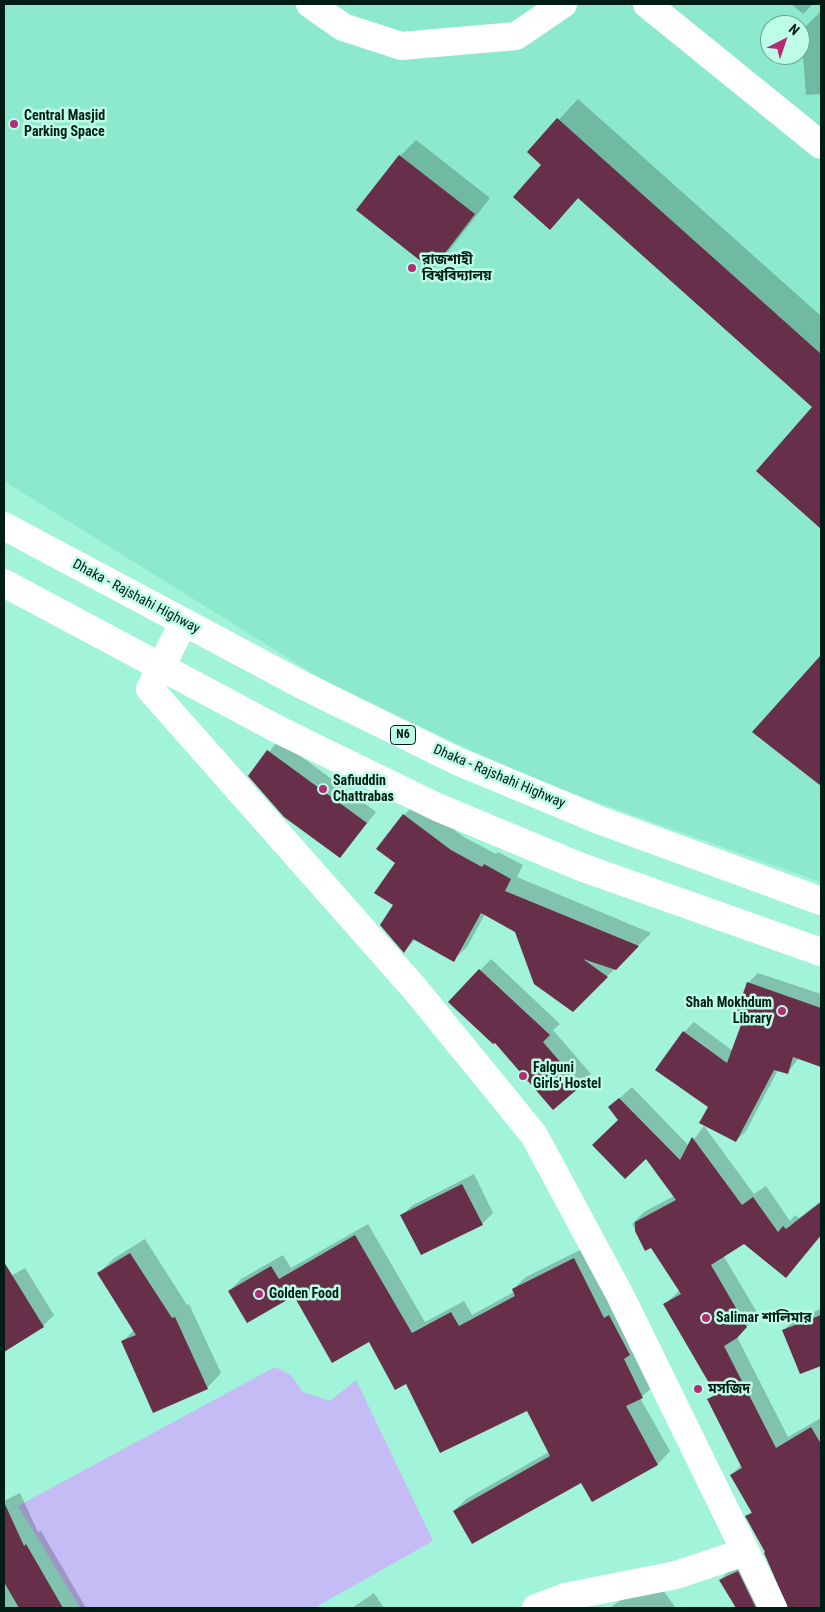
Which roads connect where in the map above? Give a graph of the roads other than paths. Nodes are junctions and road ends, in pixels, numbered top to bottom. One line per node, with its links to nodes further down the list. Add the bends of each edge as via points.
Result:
1 (310, 4): 2 (main road, via 343,28 401,46 516,36)
2 (563, 4)
3 (647, 4): 4 (main road)
4 (821, 146)
5 (4, 526): 7 (main road, Dhaka - Rajshahi Highway / N6)
6 (4, 583): 8 (main road)
7 (182, 623): 8 (main road); 9 (main road, Dhaka - Rajshahi Highway / N6, via 457,761 599,820)
8 (161, 668): 10 (main road, via 437,807 581,867); 11 (main road, via 150,689 415,988 534,1135 621,1297)
9 (821, 901)
10 (821, 952)
11 (745, 1552): 12 (main road, via 676,1574 565,1597); 13 (main road)
12 (536, 1608)
13 (773, 1608)

